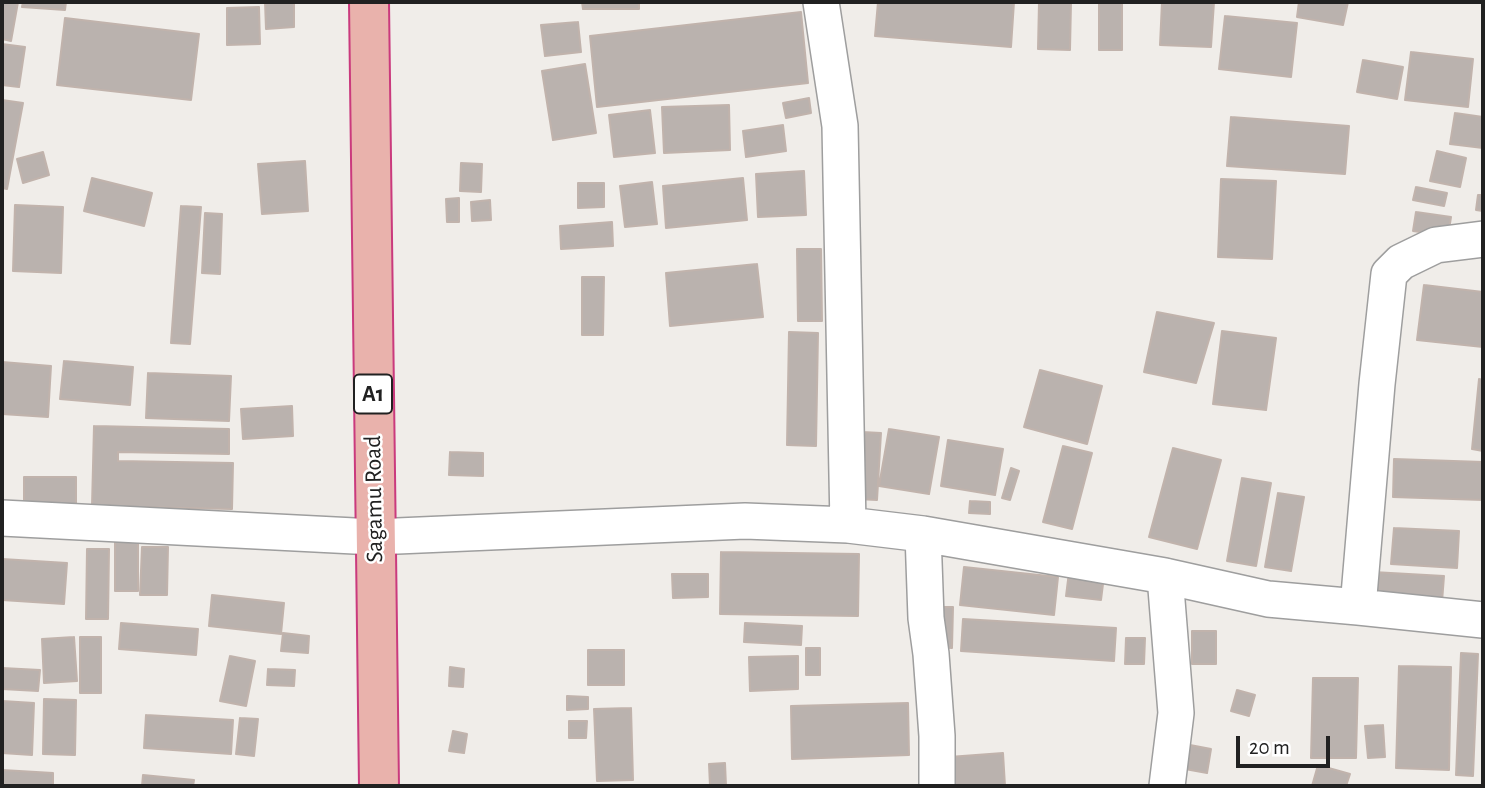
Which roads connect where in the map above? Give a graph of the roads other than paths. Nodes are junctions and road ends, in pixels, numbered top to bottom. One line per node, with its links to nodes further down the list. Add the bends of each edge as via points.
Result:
1 (369, 2): 7 (highway, Sagamu Road / A1)
2 (821, 2): 5 (street, via 840,126)
3 (1483, 239): 9 (street, via 1436,245 1401,261 1389,274)
4 (2, 518): 7 (street)
5 (848, 525): 6 (street); 7 (street, via 745,521)
6 (923, 534): 8 (street); 12 (street)
7 (374, 537): 11 (highway, Sagamu Road / A1)
8 (1165, 576): 9 (street, via 1268,599); 13 (street, via 1175,713)
9 (1358, 607): 10 (street)
10 (1483, 620)
11 (379, 786)
12 (937, 786)
13 (1167, 786)

